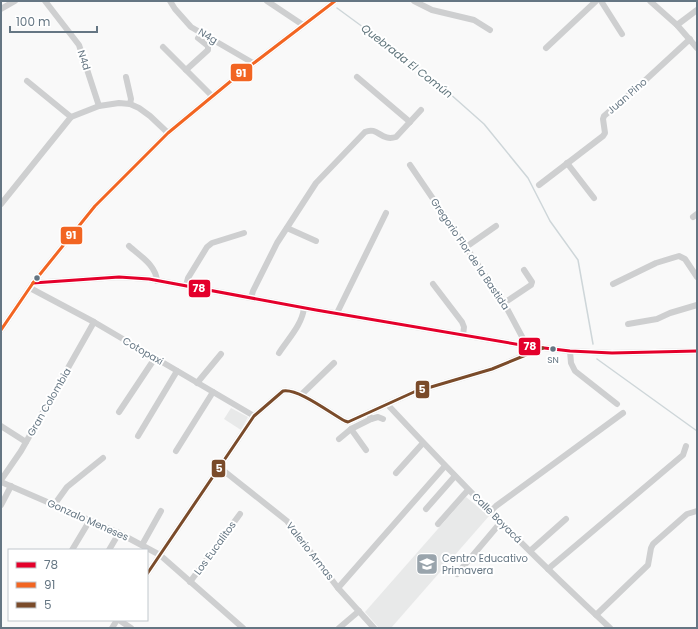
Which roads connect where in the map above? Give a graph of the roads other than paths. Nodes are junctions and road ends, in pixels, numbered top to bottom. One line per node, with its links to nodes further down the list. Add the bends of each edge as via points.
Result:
1 (15, 1): 10 (street)
2 (45, 1): 28 (street, N4d, via 79,45)
3 (170, 1): 21 (street, N4g, via 191,27)
4 (267, 1): 12 (street)
5 (335, 1): 12 (street)
6 (414, 1): 14 (street, via 432,10 474,20)
7 (596, 1): 19 (street)
8 (601, 1): 15 (street)
9 (650, 1): 13 (street)
10 (1, 9)
11 (697, 10): 13 (street)
12 (303, 25): 21 (street)
13 (677, 25): 17 (street)
14 (490, 30)
15 (622, 34)
16 (198, 38): 22 (street, via 208,46 208,50)
17 (690, 39): 20 (street); 33 (street, Juan Pino, via 604,116 603,136)
18 (163, 47): 22 (street)
19 (546, 48)
20 (697, 48)
21 (253, 63): 26 (street)
22 (186, 70): 26 (street)
23 (126, 77): 27 (street)
24 (357, 77): 31 (street)
25 (27, 81): 30 (street)
26 (212, 96): 32 (street)
27 (130, 104): 28 (street); 32 (street, via 150,116)
28 (99, 106): 30 (street)
29 (421, 110): 31 (street)
30 (71, 117): 37 (street)
31 (410, 122): 40 (street, via 396,137 383,137 374,130 365,132 316,183)
32 (168, 133): 50 (street, via 95,206)
33 (567, 163): 35 (street, Juan Pino); 36 (street)
34 (410, 165): 44 (street, Gregorio Flor de la Bastida)
35 (538, 184)
36 (594, 198)
37 (1, 204)
38 (386, 213): 56 (street)
39 (496, 226): 44 (street)
40 (287, 228): 42 (street); 52 (street, via 277,243)
41 (244, 233): 51 (street, via 207,246)
42 (316, 241)
43 (129, 246): 47 (street, via 153,268)
44 (466, 247): 53 (street, Gregorio Flor de la Bastida)
45 (524, 270): 53 (street, via 532,282 531,285)
46 (697, 277): 49 (street, via 685,259 679,256 656,263)
47 (157, 280): 50 (street, via 119,277); 51 (street)
48 (433, 284): 60 (street, via 462,322)
49 (613, 284)
50 (32, 286): 57 (street, Cotopaxi); 59 (street)
51 (186, 286): 52 (street)
52 (251, 298): 55 (street)
53 (504, 303): 61 (street, Gregorio Flor de la Bastida)
54 (697, 305): 58 (street, via 657,319)
55 (304, 308): 56 (street); 65 (street, via 300,323)
56 (337, 313): 60 (street)
57 (94, 322): 67 (street, Cotopaxi); 85 (street, Gran Colombia)
58 (628, 324)
59 (1, 330)
60 (463, 335): 61 (street)
61 (527, 346): 62 (street)
62 (543, 348): 63 (street); 73 (street, via 492,369 414,392)
63 (570, 351): 64 (street); 74 (street, via 571,363 575,370)
64 (697, 351)
65 (279, 353)
66 (221, 354): 70 (street)
67 (155, 358): 69 (street, Cotopaxi); 75 (street)
68 (334, 363): 72 (street)
69 (177, 371): 70 (street, Cotopaxi); 83 (street)
70 (197, 383): 71 (street, Cotopaxi)
71 (214, 392): 78 (street, Cotopaxi); 89 (street)
72 (301, 395): 76 (street, via 344,421 352,421); 78 (street, via 283,391)
73 (387, 404): 76 (street); 86 (street, Calle Boyacá)
74 (617, 404)
75 (119, 412)
76 (368, 413): 79 (street)
77 (623, 413): 102 (street)
78 (254, 416): 92 (street)
79 (370, 419): 80 (street); 82 (street)
80 (383, 419)
81 (1, 426): 85 (street)
82 (351, 429): 84 (street); 88 (street)
83 (138, 436)
84 (339, 439)
85 (26, 442): 95 (street, Gran Colombia)
86 (423, 443): 91 (street, Calle Boyacá); 93 (street)
87 (686, 446): 115 (street, via 683,455)
88 (366, 450)
89 (176, 451)
90 (103, 458): 99 (street, via 67,487)
91 (445, 466): 94 (street, Calle Boyacá); 119 (street)
92 (219, 467): 114 (street); 119 (street, Valerio Armas, via 287,521)
93 (396, 473)
94 (455, 476): 97 (street, Calle Boyacá); 100 (street)
95 (1, 481): 96 (street, Gonzalo Meneses)
96 (11, 486): 98 (street); 99 (street, Gonzalo Meneses)
97 (468, 490): 102 (street, Calle Boyacá); 108 (street)
98 (1, 505)
99 (54, 505): 106 (street, Gonzalo Meneses)
100 (426, 510)
101 (161, 511): 110 (street)
102 (491, 511): 107 (street, Calle Boyacá)
103 (697, 511): 121 (street, via 685,516 653,544 648,565)
104 (240, 514): 118 (street, Los Eucalitos)
105 (566, 518): 113 (street)
106 (90, 520): 109 (street, Gonzalo Meneses); 111 (street)
107 (501, 522): 113 (street, Calle Boyacá); 117 (street)
108 (438, 524)
109 (119, 533): 110 (street, Gonzalo Meneses); 112 (street)
110 (142, 545): 114 (street, Gonzalo Meneses)
111 (73, 549)
112 (110, 549)
113 (530, 551): 115 (street, Calle Boyacá)
114 (160, 555): 116 (street); 118 (street, Gonzalo Meneses)
115 (548, 569): 121 (street, Calle Boyacá)
116 (148, 573)
117 (457, 574)
118 (190, 582): 124 (street, Gonzalo Meneses)
119 (338, 588): 120 (street, Valerio Armas)
120 (359, 611): 125 (street); 126 (street, Valerio Armas)
121 (596, 615): 127 (street, Calle Boyacá)
122 (120, 621): 123 (street)
123 (131, 628)
124 (243, 628)
125 (339, 628)
126 (374, 628)
127 (609, 628)

